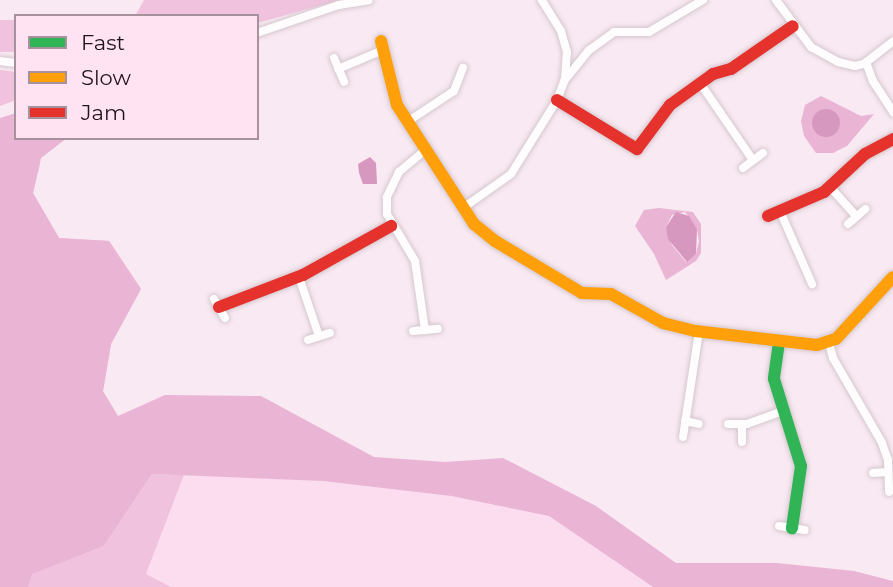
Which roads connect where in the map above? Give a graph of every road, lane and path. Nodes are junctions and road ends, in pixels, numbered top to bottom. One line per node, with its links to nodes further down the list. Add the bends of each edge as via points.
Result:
1 (369, 0): 6 (street, via 339,5)
2 (541, 0): 13 (street, via 568,52)
3 (702, 0): 13 (street, via 649,32 614,32 588,51)
4 (777, 0): 5 (street)
5 (793, 26): 10 (street, via 811,47 838,62 855,66); 15 (street)
6 (259, 32)
7 (893, 41): 10 (street)
8 (382, 45): 12 (street); 18 (street, via 397,105)
9 (334, 58): 12 (street)
10 (866, 62): 17 (street)
11 (463, 68): 18 (street, via 454,91)
12 (338, 69): 14 (street)
13 (564, 81): 16 (street)
14 (344, 82)
15 (698, 85): 16 (street, via 670,105 637,149); 22 (street)
16 (557, 100): 25 (street, via 511,174)
17 (893, 112)
18 (407, 122): 20 (street)
19 (893, 139): 24 (street, via 865,154)
20 (424, 151): 25 (street); 30 (street, via 406,164 387,197)
21 (763, 153): 22 (street)
22 (753, 160): 23 (street)
23 (743, 168)
24 (831, 188): 27 (street); 28 (street)
25 (464, 208): 40 (street, via 474,224 495,241 582,293 611,294 663,323)
26 (864, 209): 28 (street)
27 (774, 213): 31 (street)
28 (856, 216): 29 (street)
29 (848, 223)
30 (391, 226): 33 (street); 38 (street, via 415,261)
31 (803, 264): 32 (street); 35 (street)
32 (793, 268)
33 (299, 277): 36 (street); 42 (street)
34 (893, 277): 45 (street)
35 (812, 284)
36 (220, 308)
37 (438, 329): 38 (street)
38 (425, 330): 39 (street)
39 (413, 331)
40 (699, 331): 44 (street); 47 (street)
41 (330, 333): 42 (street)
42 (319, 337): 43 (street)
43 (307, 340)
44 (779, 342): 45 (street); 46 (street, via 774,379)
45 (829, 343): 53 (street, via 882,443)
46 (783, 411): 50 (street); 56 (street, via 801,466)
47 (685, 421): 48 (street); 51 (street)
48 (699, 424)
49 (728, 424): 50 (street)
50 (742, 425): 52 (street)
51 (682, 437)
52 (742, 442)
53 (888, 472): 54 (street); 55 (street)
54 (873, 473)
55 (890, 492)
56 (792, 528)

